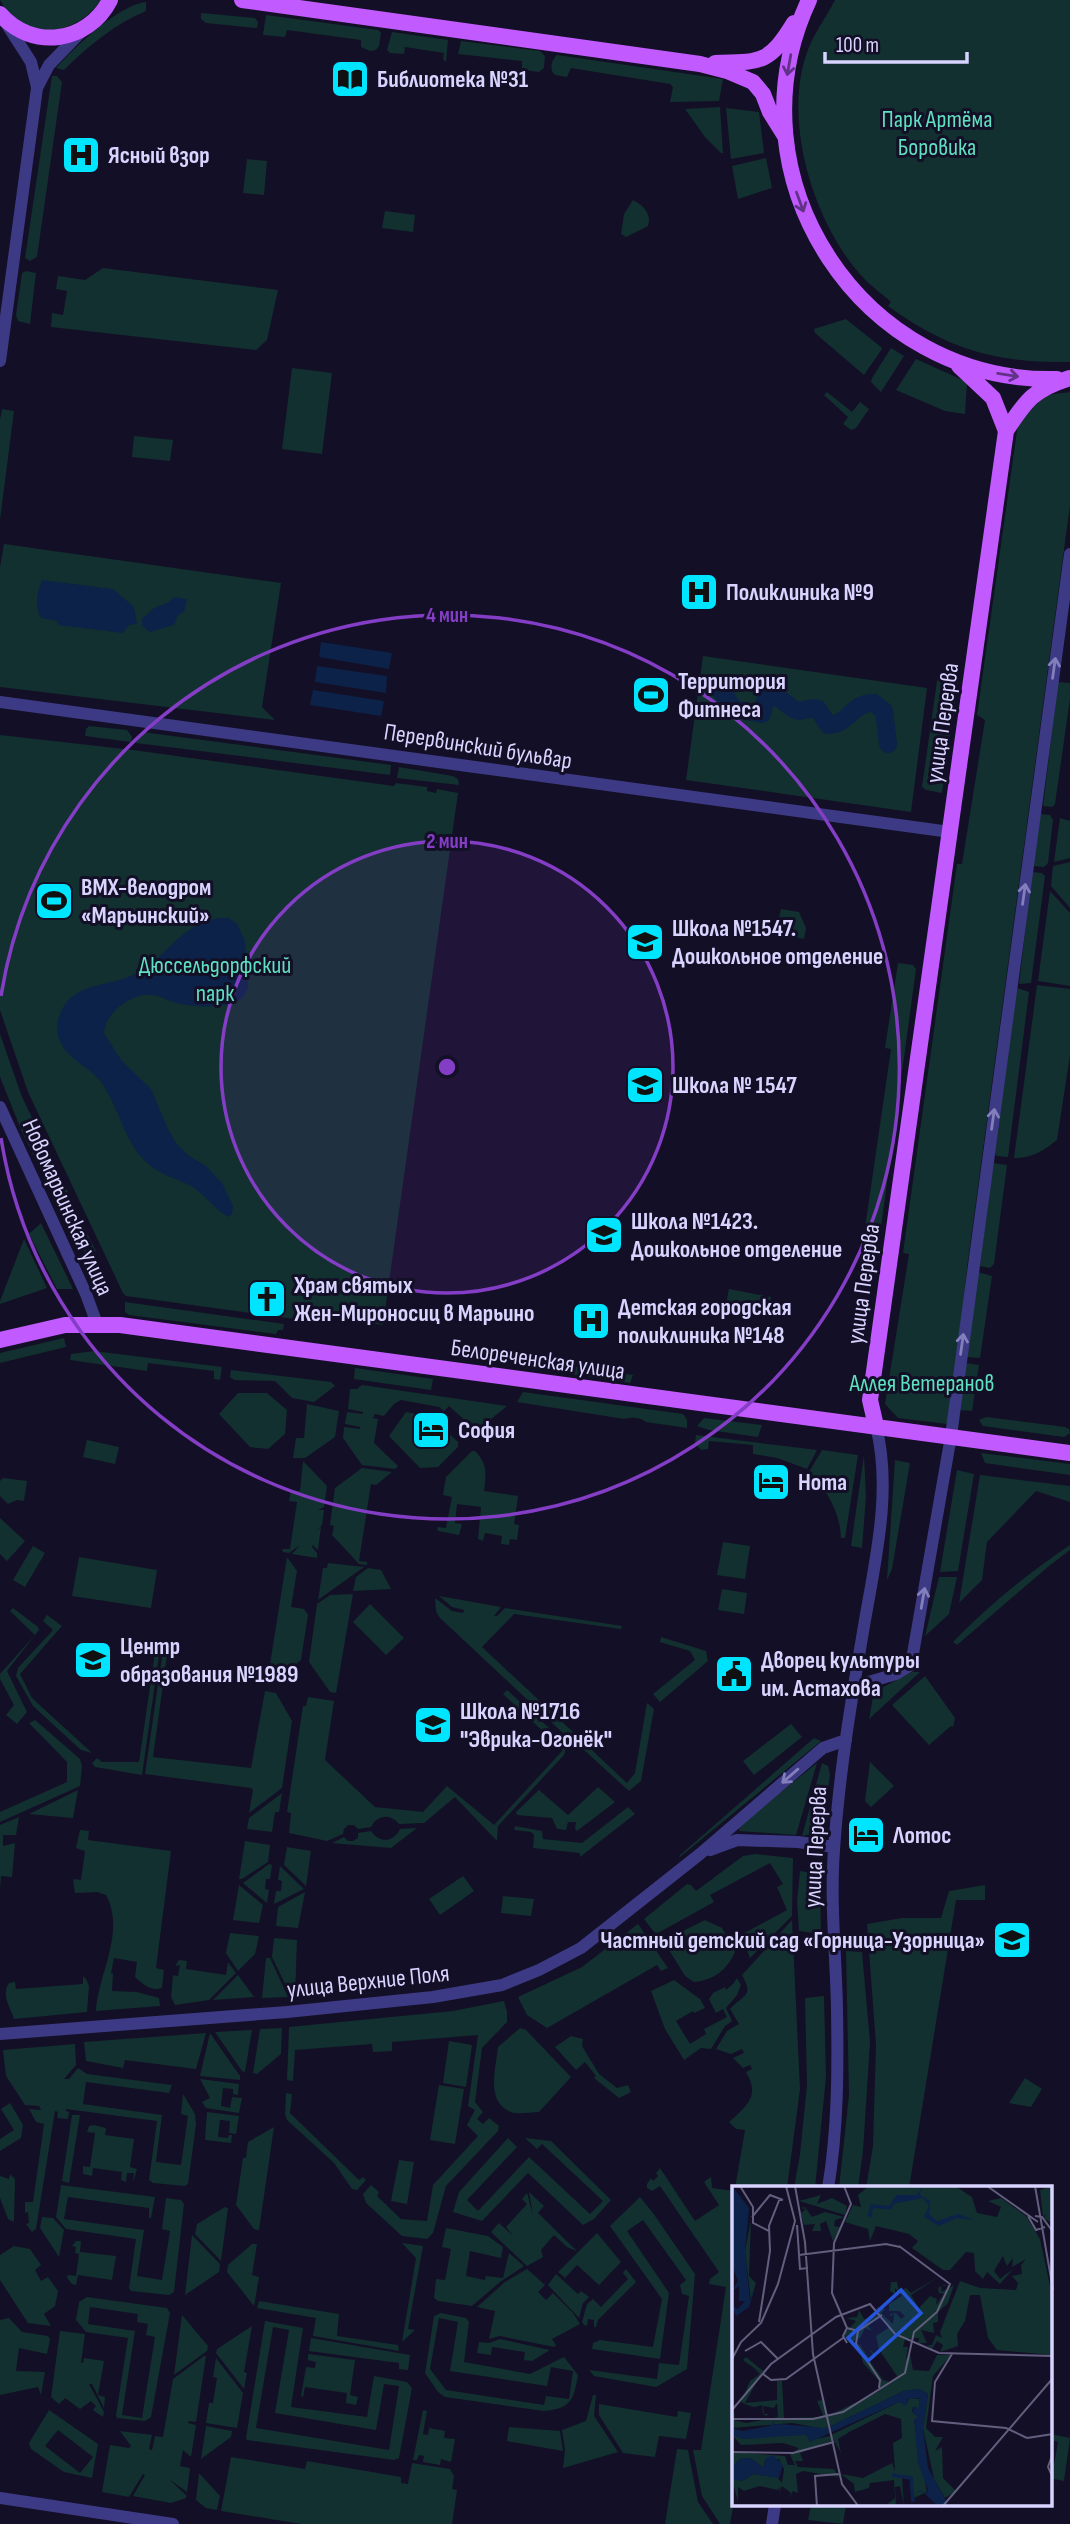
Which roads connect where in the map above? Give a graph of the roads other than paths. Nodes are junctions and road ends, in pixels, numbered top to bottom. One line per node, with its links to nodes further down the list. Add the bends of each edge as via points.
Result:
1 (120, 0): 4 (main road)
2 (242, 0): 7 (main road)
3 (808, 0): 7 (main road, via 778,48 763,59); 9 (main road, one-way to 9, via 789,62)
4 (108, 4): 6 (main road)
5 (1, 15): 6 (main road, via 15,27 44,38 67,36); 8 (street, via 31,62)
6 (89, 26): 8 (street, via 54,59)
7 (700, 64): 9 (main road, via 753,82)
8 (37, 88): 11 (street)
9 (785, 136): 10 (main road, one-way to 10, via 804,214 843,279 897,330)
10 (949, 358): 12 (main road, one-way to 12, via 996,373); 13 (main road, улица Перерва, via 993,398)
11 (0, 361)
12 (1070, 378): 13 (main road, улица Перерва, via 1032,396)
13 (1006, 431): 16 (main road, улица Перерва)
14 (1070, 554): 21 (street, one-way to 14)
15 (0, 702): 16 (street, Перервинский бульвар)
16 (950, 832): 20 (main road, улица Перерва, via 870,1401)
17 (0, 1107): 18 (street, Новомарьинская улица)
18 (97, 1324): 19 (main road, Белореченская улица, via 65,1325); 20 (main road, Белореченская улица)
19 (0, 1340)
20 (876, 1426): 21 (main road, Белореченская улица); 23 (street, улица Перерва, via 883,1455 878,1550)
21 (951, 1436): 22 (main road, Белореченская улица); 23 (street, one-way to 21, via 911,1665)
22 (1070, 1453)
23 (855, 1686): 24 (street, улица Перерва)
24 (846, 1740): 25 (street, улица Перерва); 26 (street, улица Верхние Поля, one-way to 26, via 823,1748)
25 (834, 1847): 26 (street, улица Верхние Поля, via 737,1840); 28 (street, улица Перерва, via 837,2098)
26 (700, 1854): 27 (street, улица Верхние Поля, via 581,1948 502,1985 287,2012)
27 (0, 2034)
28 (828, 2186)
29 (0, 2498): 31 (street)
30 (775, 2506): 32 (street)
31 (173, 2524)
32 (772, 2524)

